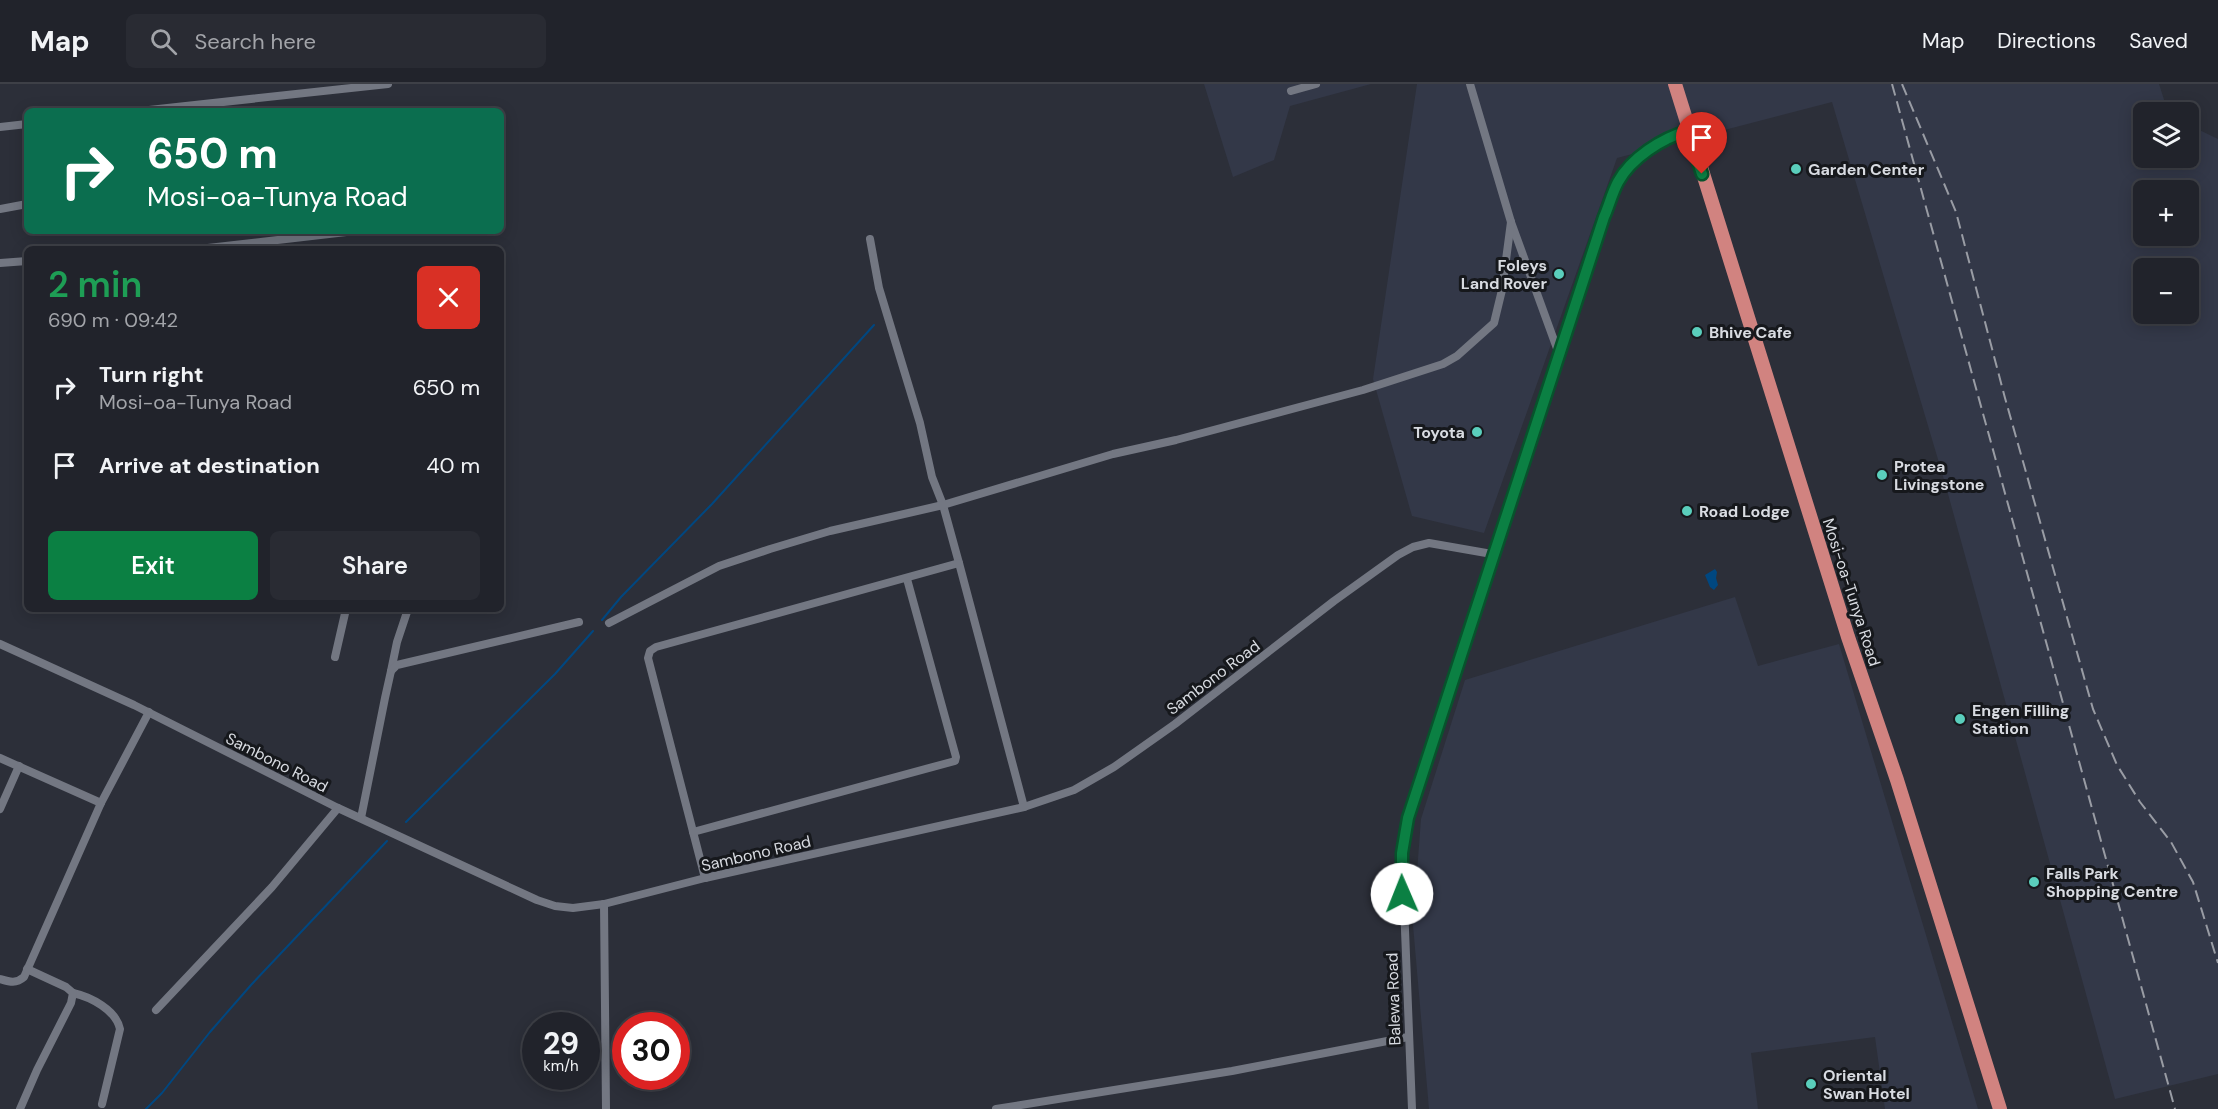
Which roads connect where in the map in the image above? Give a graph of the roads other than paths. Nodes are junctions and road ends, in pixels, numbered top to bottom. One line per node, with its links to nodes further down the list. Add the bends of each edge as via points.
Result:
1 (388, 84): 6 (street)
2 (1316, 84): 5 (street)
3 (1470, 84): 12 (street)
4 (1675, 84): 9 (highway, Mosi-oa-Tunya Road)
5 (1291, 91)
6 (168, 108)
7 (24, 123): 8 (street)
8 (0, 127)
9 (1688, 131): 18 (street, Balewa Road, via 1654,145 1618,182); 51 (highway, Mosi-oa-Tunya Road)
10 (24, 205): 11 (street)
11 (0, 209)
12 (1511, 222): 18 (street); 19 (street, via 1494,322 1443,364 1363,390 1113,454)
13 (329, 234): 15 (street)
14 (870, 239): 19 (street, via 879,288)
15 (225, 246)
16 (24, 261): 17 (street)
17 (0, 263)
18 (1559, 354): 20 (street, Balewa Road)
19 (943, 505): 21 (street); 26 (street, via 830,531 736,559)
20 (1492, 554): 34 (street, Sambono Road, via 1429,543 1398,555 1114,767 1074,790); 45 (street, Balewa Road, via 1403,844)
21 (959, 563): 22 (street); 34 (street)
22 (907, 579): 38 (street, via 650,651 648,658); 38 (street, via 955,761)
23 (345, 612): 28 (street)
24 (407, 612): 29 (street)
25 (579, 622): 29 (street, via 406,662)
26 (609, 623)
27 (0, 644): 30 (street, Sambono Road)
28 (335, 657)
29 (391, 671): 37 (street)
30 (149, 712): 33 (street); 35 (street, Sambono Road)
31 (0, 758): 32 (street)
32 (20, 766): 33 (street); 36 (street)
33 (101, 803): 41 (street)
34 (1024, 807): 39 (street, Sambono Road)
35 (338, 808): 37 (street, Sambono Road); 44 (street, via 272,887)
36 (0, 809)
37 (361, 818): 40 (street, Sambono Road, via 537,900 573,908)
38 (693, 832): 39 (street)
39 (705, 878): 40 (street, Sambono Road)
40 (604, 903): 48 (street)
41 (27, 969): 42 (street, via 19,982); 43 (street)
42 (0, 979)
43 (73, 993): 46 (street, via 113,1013 118,1020 120,1029); 47 (street)
44 (156, 1010)
45 (1408, 1037): 49 (street, via 1232,1071); 50 (street, Balewa Road)
46 (102, 1104)
47 (20, 1109)
48 (606, 1109)
49 (996, 1109)
50 (1412, 1109)
51 (2000, 1109)

